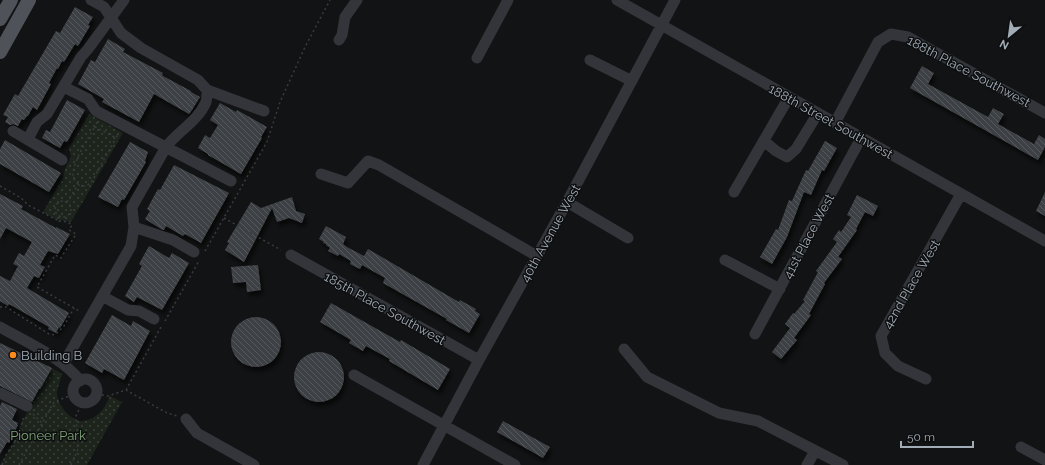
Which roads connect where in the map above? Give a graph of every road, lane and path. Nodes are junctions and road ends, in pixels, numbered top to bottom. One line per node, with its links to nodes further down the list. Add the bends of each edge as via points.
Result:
1 (11, 0): 11 (main road)
2 (29, 0): 14 (main road)
3 (90, 0): 10 (street, via 104,7)
4 (124, 0): 10 (street)
5 (330, 0): 44 (path, via 280,102 267,142)
6 (357, 0): 13 (street, via 345,17 342,35)
7 (508, 0): 15 (street)
8 (617, 0): 12 (street, 188th Street Southwest)
9 (675, 0): 12 (street, 40th Avenue West)
10 (111, 18): 18 (street, via 81,57); 19 (street, via 121,32 141,48 198,80)
11 (0, 20)
12 (661, 25): 17 (street, 40th Avenue West); 20 (street, 188th Street Southwest)
13 (338, 40)
14 (0, 52)
15 (477, 58)
16 (590, 60): 17 (street)
17 (632, 81): 42 (street, 40th Avenue West)
18 (64, 87): 31 (street, via 47,114 37,122); 33 (street, via 88,100 96,111)
19 (207, 90): 21 (street); 33 (street, via 206,102 198,115)
20 (789, 97): 22 (street, 188th Street Southwest); 32 (street)
21 (264, 111)
22 (818, 113): 25 (street, 188th Street Southwest); 32 (street, via 796,149 787,157 776,152)
23 (1045, 113): 25 (street, 188th Place Southwest, via 908,37 891,34 878,42)
24 (99, 118): 26 (path)
25 (835, 123): 30 (street, 188th Street Southwest)
26 (95, 127): 29 (path); 37 (path, via 80,154 73,174)
27 (120, 130): 29 (path)
28 (13, 131): 31 (street)
29 (116, 138): 37 (path, via 91,183 85,186)
30 (862, 138): 40 (street, 188th Street Southwest); 53 (street, 41st Place West)
31 (28, 139): 34 (street)
32 (764, 141): 39 (street)
33 (166, 147): 36 (street); 46 (street, via 132,207)
34 (62, 160)
35 (321, 174): 51 (street, via 348,183 368,161 379,165)
36 (231, 181)
37 (78, 185): 41 (path)
38 (0, 186): 45 (path, via 28,205)
39 (734, 192)
40 (961, 194): 48 (street, 188th Street Southwest); 65 (street, 42nd Place West, via 881,336 885,353 898,366)
41 (67, 202): 43 (path, via 71,208 70,213); 43 (path, via 62,201 56,206)
42 (567, 202): 47 (street); 51 (street, 40th Avenue West)
43 (60, 216): 45 (path)
44 (224, 218): 49 (path); 50 (path)
45 (59, 221): 56 (path, via 72,225 69,230 76,234 61,258 55,255 37,287)
46 (134, 227): 49 (street, via 173,240); 54 (street, via 131,246)
47 (628, 238)
48 (1045, 241)
49 (200, 254): 67 (path)
50 (291, 255): 62 (street, 185th Place Southwest)
51 (537, 256): 62 (street, 40th Avenue West)
52 (725, 260): 53 (street)
53 (780, 289): 60 (street, 41st Place West)
54 (102, 296): 57 (street); 58 (street, via 128,310 139,311)
55 (0, 307): 56 (path, via 6,307 49,334 55,335 64,326)
56 (74, 308): 57 (path)
57 (90, 317): 63 (street)
58 (154, 319)
59 (0, 327): 63 (street)
60 (755, 334)
61 (624, 349): 81 (street, via 647,376 719,413 758,422)
62 (479, 360): 75 (street, 40th Avenue West)
63 (64, 363): 66 (street)
64 (354, 375): 75 (street)
65 (926, 379)
66 (80, 381): 69 (street, via 75,386); 70 (street, via 91,381 96,387)
67 (126, 390): 70 (path, via 108,396); 73 (path, via 167,413)
68 (0, 393): 72 (street)
69 (74, 394): 71 (street); 74 (path, via 54,402)
70 (96, 394): 71 (street, via 90,402)
71 (82, 403): 85 (path, via 76,416 78,450)
72 (27, 406): 74 (path); 78 (path)
73 (186, 419): 86 (street, via 197,433)
74 (42, 423): 84 (path)
75 (444, 427): 87 (street, 40th Avenue West); 88 (street)
76 (13, 432): 78 (path)
77 (6, 435): 79 (path)
78 (19, 435): 79 (path)
79 (16, 441): 83 (path)
80 (1022, 448): 82 (street)
81 (815, 451): 89 (street); 90 (street)
82 (1045, 460)
83 (2, 464)
84 (18, 465)
85 (72, 465)
86 (254, 465)
87 (423, 465)
88 (515, 465)
89 (807, 465)
90 (843, 465)

